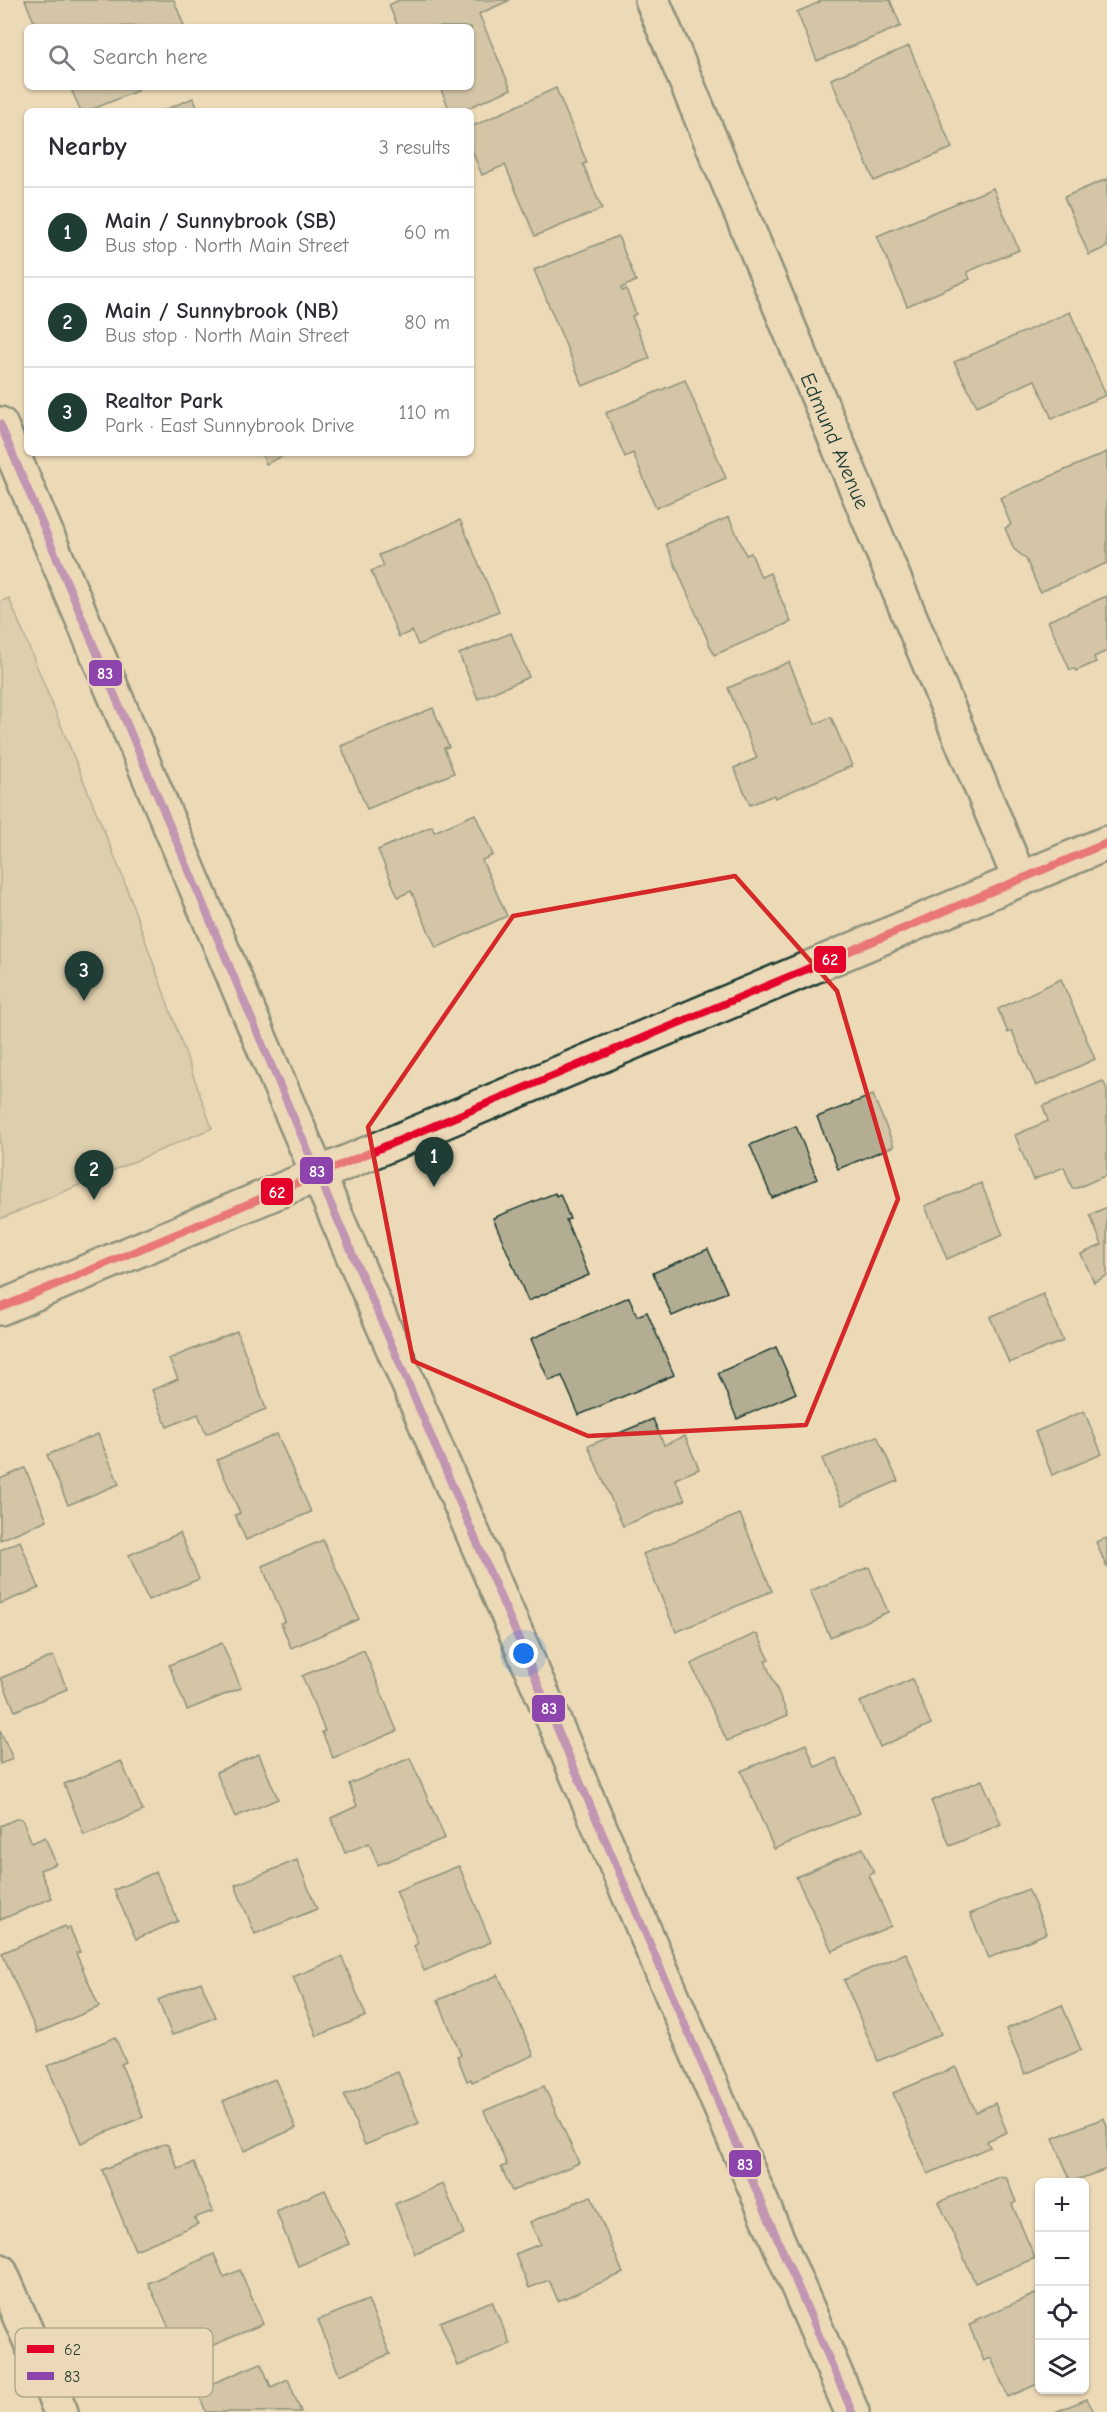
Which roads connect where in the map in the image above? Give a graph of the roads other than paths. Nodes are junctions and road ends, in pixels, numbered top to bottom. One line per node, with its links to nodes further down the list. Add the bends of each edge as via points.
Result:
1 (652, 0): 4 (street, Edmund Avenue)
2 (0, 424): 5 (street)
3 (1107, 843): 4 (street)
4 (1020, 880): 5 (street)
5 (318, 1175): 6 (street); 11 (street)
6 (0, 1308)
7 (0, 2271): 8 (street)
8 (25, 2328)
9 (55, 2397): 10 (street)
10 (61, 2412)
11 (852, 2412)

